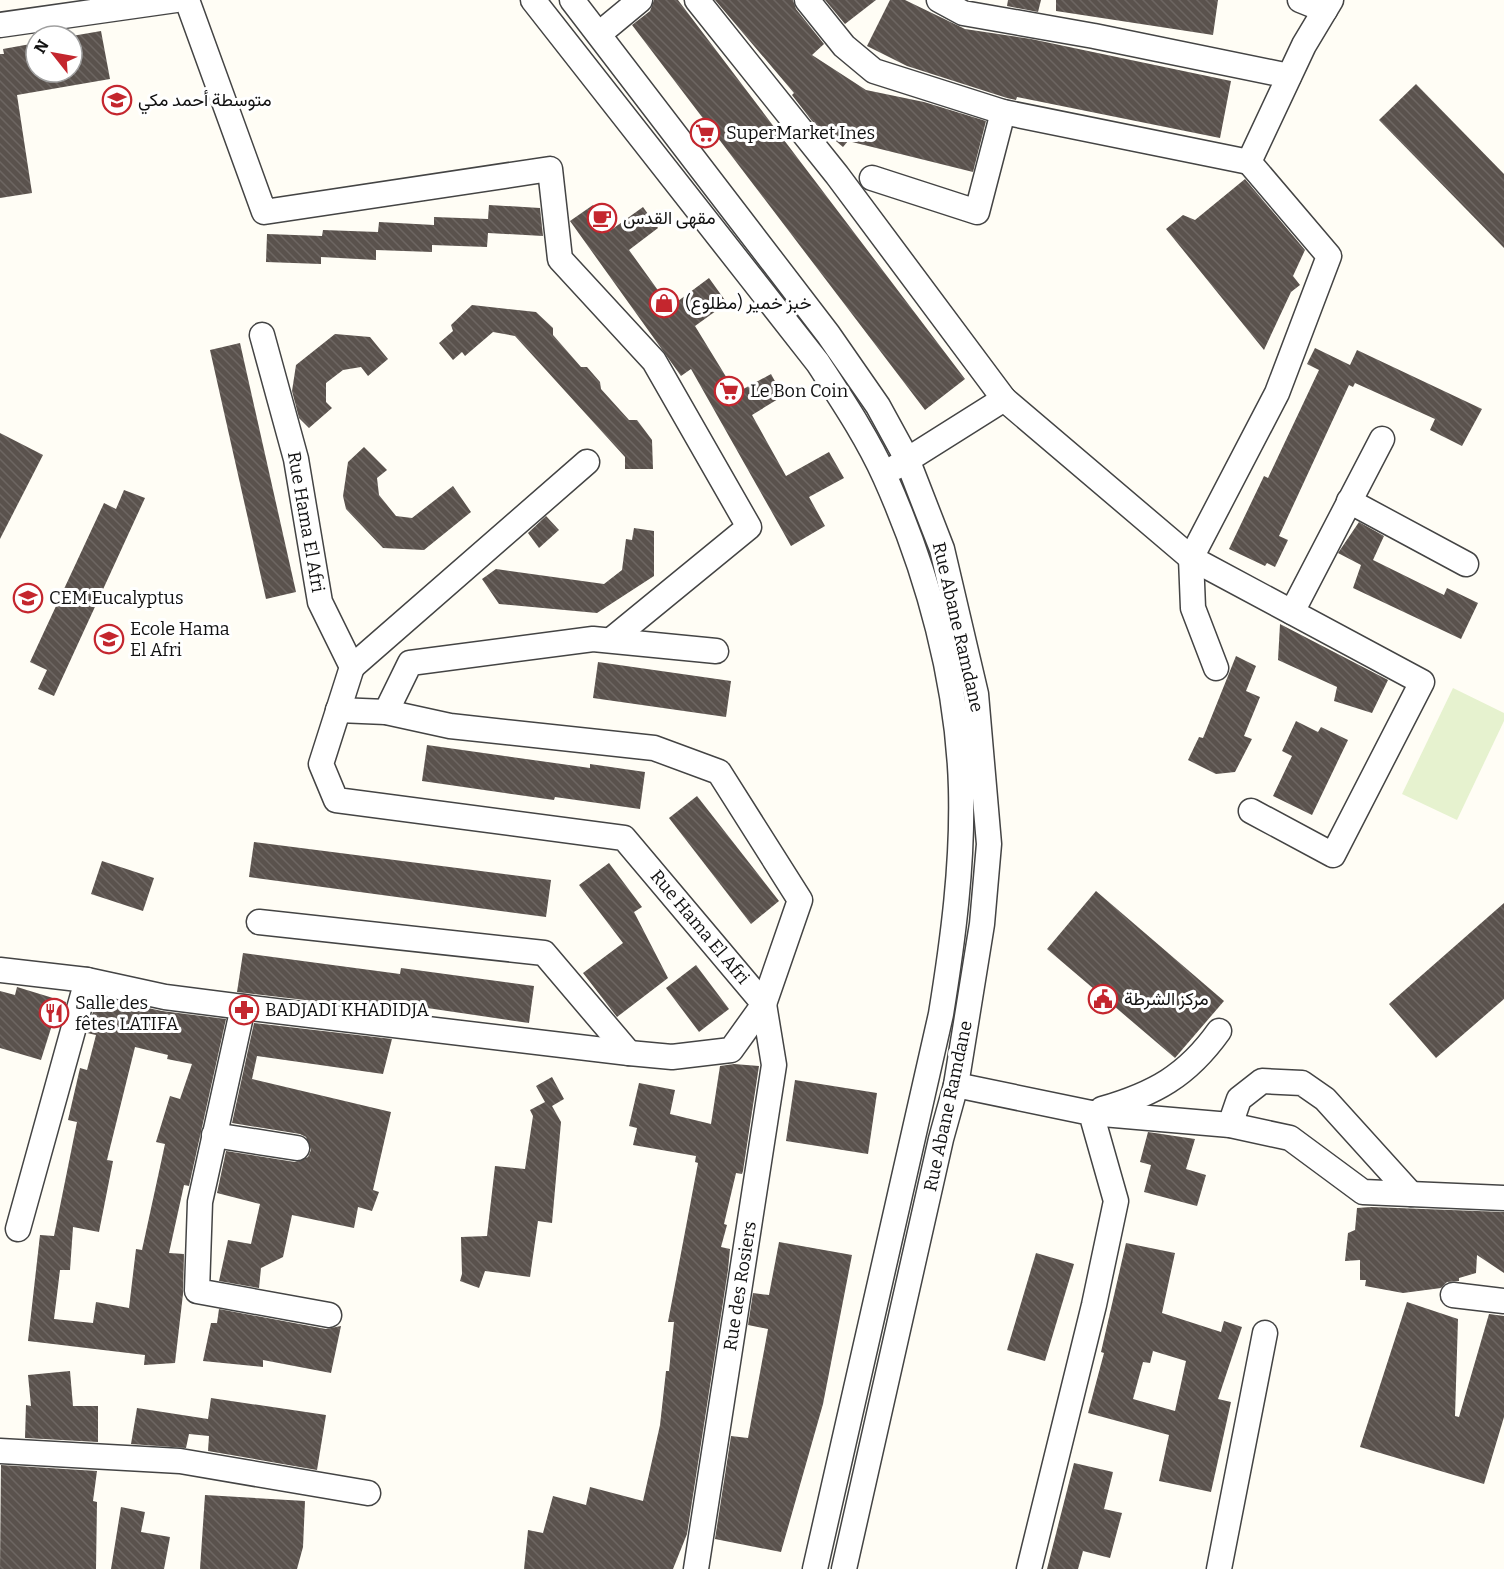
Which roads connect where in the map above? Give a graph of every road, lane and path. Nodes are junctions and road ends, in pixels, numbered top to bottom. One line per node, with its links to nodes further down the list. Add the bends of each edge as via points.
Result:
1 (176, 0): 11 (street)
2 (187, 0): 27 (street, via 264,212 550,169 560,259 654,361 749,527)
3 (533, 0): 22 (street, via 818,363)
4 (572, 0): 12 (street, Rue Abane Ramdane)
5 (640, 0): 12 (street)
6 (697, 0): 18 (street, via 837,175)
7 (807, 0): 14 (street, via 844,46 874,71)
8 (939, 0): 13 (street, via 963,13)
9 (1300, 0): 10 (street)
10 (1328, 5): 13 (street)
11 (0, 25)
12 (599, 34): 20 (street, Rue Abane Ramdane, via 828,334 878,406)
13 (1289, 76): 15 (street)
14 (1003, 112): 15 (street); 16 (street, via 977,212)
15 (1249, 162): 24 (street, via 1329,256 1277,393)
16 (872, 178)
17 (262, 335): 29 (street, Rue Hama El Afri, via 296,459 320,602)
18 (1004, 399): 20 (street); 24 (street)
19 (1382, 439): 23 (street)
20 (907, 459): 22 (street); 41 (street, Rue Abane Ramdane, via 942,549 976,694 984,767 988,844 982,924)
21 (587, 462): 29 (street)
22 (884, 475): 56 (street, via 931,603 956,725 959,866 941,1014)
23 (1349, 501): 25 (street); 26 (street)
24 (1191, 558): 26 (street); 30 (street, via 1193,608)
25 (1466, 564)
26 (1292, 612): 33 (street, via 1422,682 1333,855)
27 (611, 640): 28 (street); 32 (street, via 593,639 410,663)
28 (716, 651)
29 (352, 667): 31 (street, Rue Hama El Afri)
30 (1216, 668)
31 (338, 710): 32 (street); 37 (street, Rue Hama El Afri, via 321,764 336,800 624,838)
32 (386, 712): 37 (street, via 450,726 654,748 719,772 800,900)
33 (1251, 811)
34 (259, 922): 40 (street, via 544,953)
35 (0, 970): 36 (street)
36 (87, 980): 38 (street, via 165,997); 48 (street)
37 (764, 1004): 40 (street, via 731,1050 672,1057); 55 (street, Rue des Rosiers, via 774,1065)
38 (243, 1007): 40 (street); 44 (street)
39 (1219, 1031): 42 (street, via 1202,1054 1168,1084)
40 (629, 1053)
41 (956, 1084): 42 (street); 57 (street, Rue Abane Ramdane)
42 (1091, 1113): 43 (street); 58 (street, via 1116,1201)
43 (1230, 1125): 46 (street, via 1290,1138 1363,1192); 46 (street, via 1239,1100 1262,1081 1302,1083 1325,1099)
44 (214, 1135): 45 (street); 51 (street, via 200,1202 197,1291)
45 (297, 1148)
46 (1411, 1194): 47 (street)
47 (1504, 1198)
48 (18, 1229)
49 (1453, 1295): 50 (street)
50 (1504, 1301)
51 (328, 1315)
52 (1265, 1333): 59 (street)
53 (0, 1451): 54 (street, via 180,1461)
54 (368, 1493)
55 (696, 1569)
56 (815, 1569)
57 (844, 1569)
58 (1029, 1569)
59 (1219, 1569)

